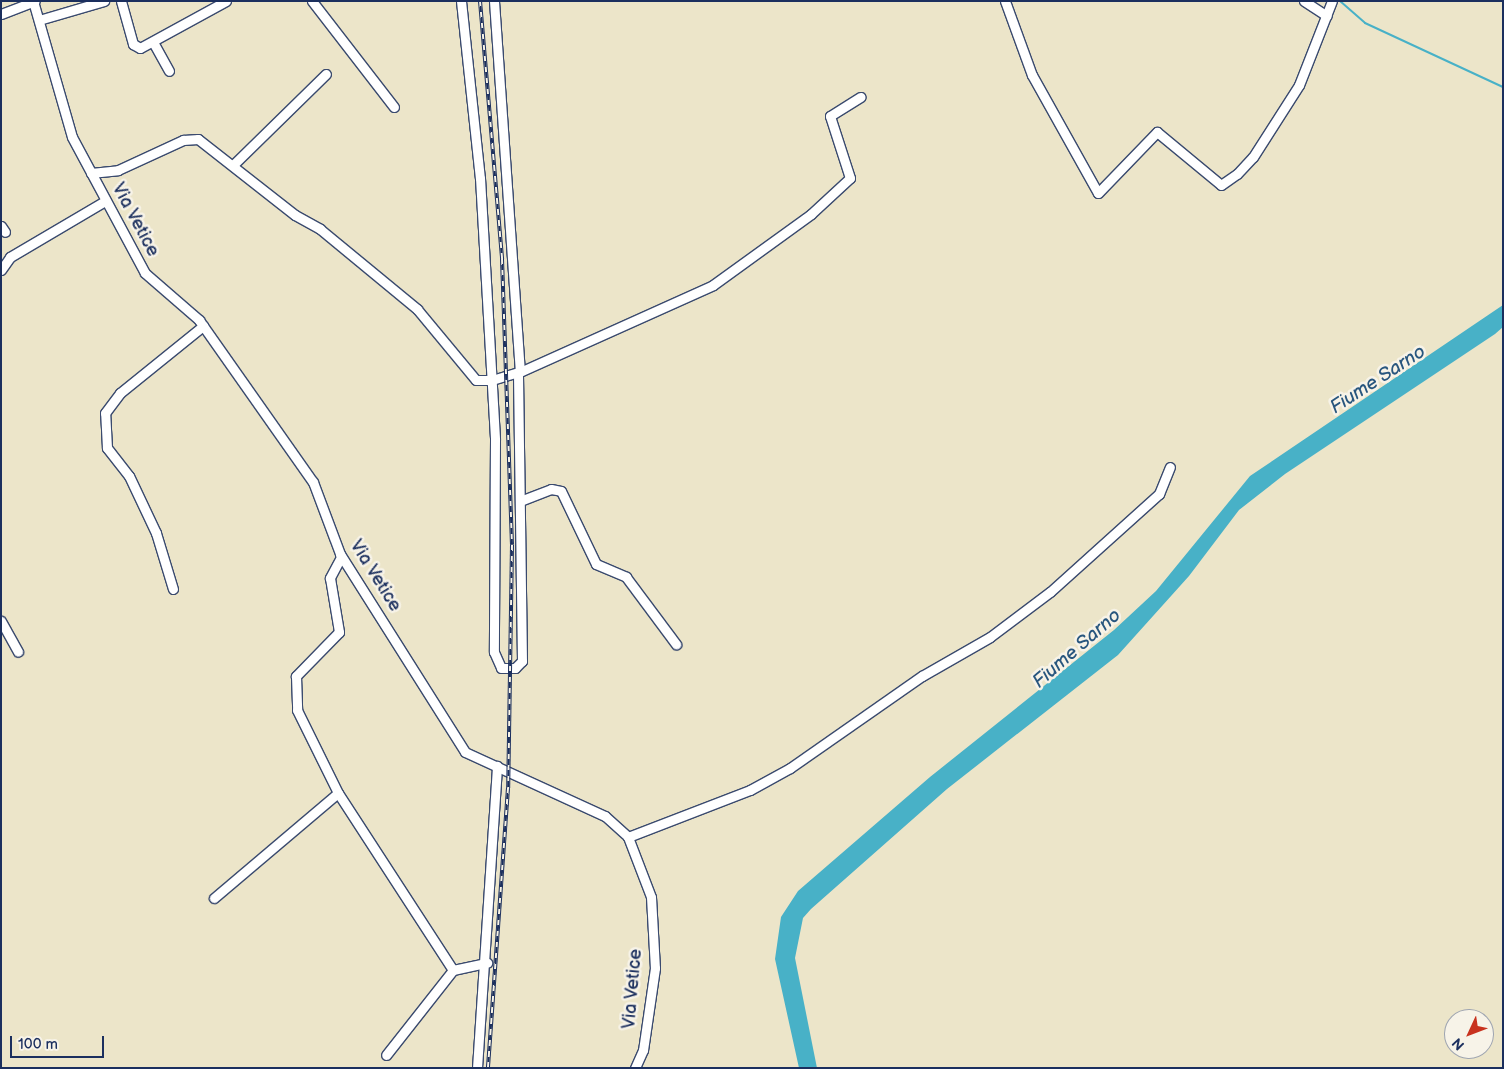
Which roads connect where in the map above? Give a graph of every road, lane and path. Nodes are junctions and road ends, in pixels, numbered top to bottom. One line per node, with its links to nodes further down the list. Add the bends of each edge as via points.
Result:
1 (34, 1): 11 (street); 13 (street, Via Vetice)
2 (104, 1): 13 (street)
3 (121, 1): 14 (street, via 133,44 140,48)
4 (226, 1): 14 (street)
5 (312, 1): 18 (street)
6 (461, 1): 25 (street, via 480,178)
7 (494, 1): 24 (street)
8 (1005, 1): 12 (street, via 1032,75 1098,193 1157,132 1221,185 1236,174 1253,157 1299,85)
9 (1304, 1): 12 (street)
10 (1332, 1): 12 (street)
11 (1, 14)
12 (1327, 16)
13 (39, 20): 20 (street, Via Vetice, via 72,137)
14 (153, 42): 15 (street)
15 (169, 71)
16 (326, 74): 19 (street)
17 (861, 97): 24 (street, via 830,116 850,178 811,214 713,284)
18 (394, 107)
19 (232, 164): 20 (street, via 198,139 183,140 118,170); 25 (street, via 295,215 320,229 417,309 476,380)
20 (91, 173): 21 (street, Via Vetice)
21 (105, 201): 22 (street, via 10,257); 23 (street, Via Vetice, via 145,273)
22 (1, 270)
23 (203, 326): 28 (street, Via Vetice, via 313,482); 29 (street, via 120,393 105,413 107,448 129,476 156,533)
24 (519, 372): 25 (street); 27 (street)
25 (492, 380): 27 (street, via 494,652 502,668 515,668 522,661)
26 (1170, 467): 35 (street, via 1159,494 1050,592 990,637 922,676 790,768 750,790)
27 (520, 501): 31 (street, via 551,489 561,491 596,564 626,577)
28 (342, 557): 33 (street, Via Vetice, via 465,752); 34 (street, via 330,578 339,632 300,671 295,683 302,723)
29 (173, 588)
30 (1, 621): 32 (street)
31 (676, 644)
32 (18, 652)
33 (498, 766): 35 (street, Via Vetice, via 605,816); 37 (street)
34 (338, 793): 36 (street); 38 (street)
35 (628, 837): 41 (street, Via Vetice, via 651,897 655,968 644,1050)
36 (214, 898)
37 (487, 963): 38 (street); 40 (street)
38 (453, 970): 39 (street)
39 (386, 1055)
40 (476, 1068)
41 (636, 1068)

